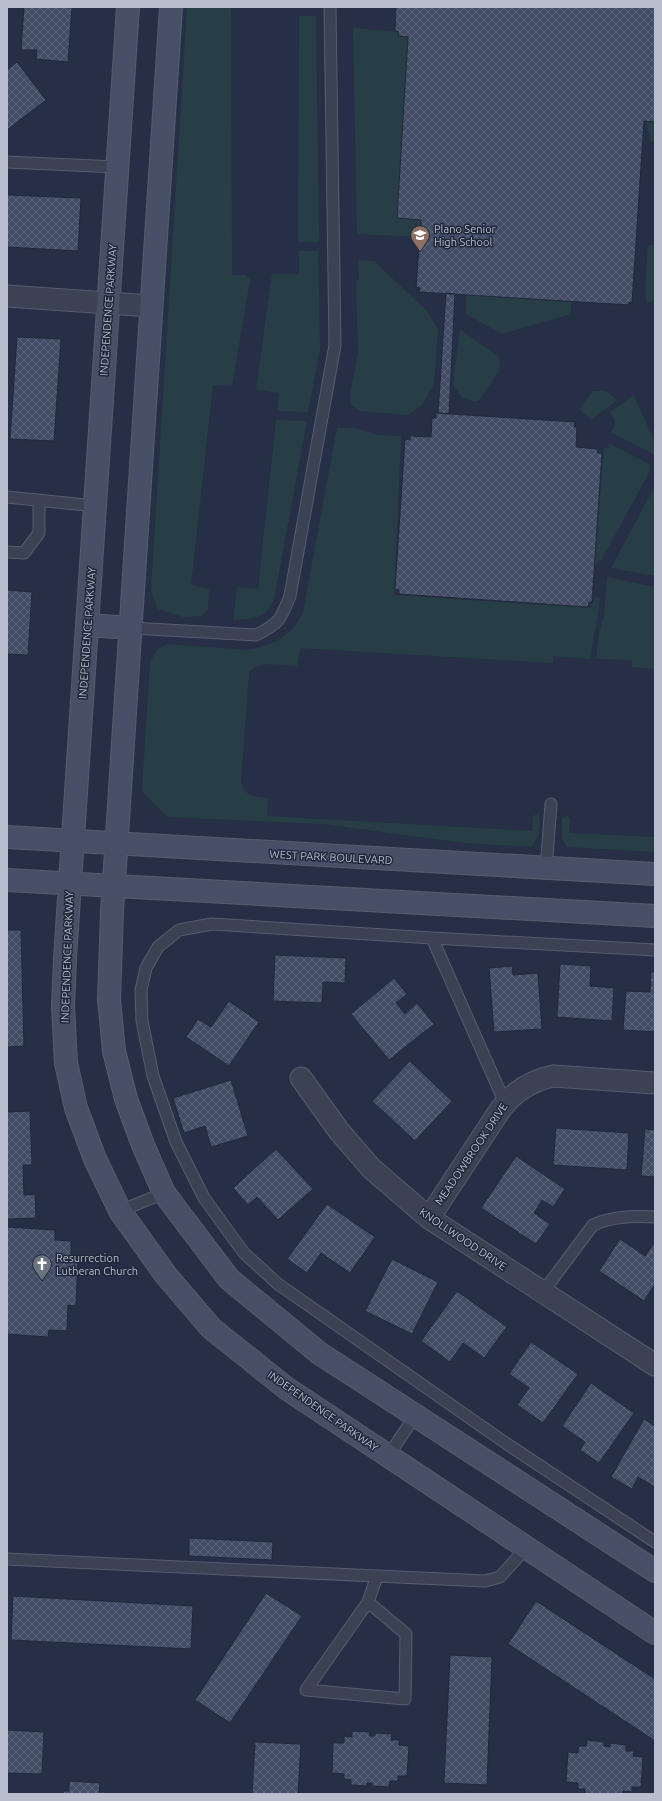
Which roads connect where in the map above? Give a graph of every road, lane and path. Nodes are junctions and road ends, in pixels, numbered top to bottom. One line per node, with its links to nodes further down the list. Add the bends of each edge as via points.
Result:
1 (128, 7): 5 (main road, INDEPENDENCE PARKWAY)
2 (172, 7): 8 (main road)
3 (330, 7): 14 (lane, via 335,345 290,596 282,616 272,627 256,635)
4 (7, 162): 5 (lane)
5 (117, 167): 7 (main road, INDEPENDENCE PARKWAY)
6 (7, 296): 7 (street)
7 (108, 302): 8 (street); 11 (main road, INDEPENDENCE PARKWAY)
8 (151, 306): 14 (main road)
9 (7, 497): 10 (lane)
10 (40, 500): 11 (lane); 12 (lane, via 38,534 24,553)
11 (96, 506): 13 (main road, INDEPENDENCE PARKWAY)
12 (7, 552)
13 (87, 625): 14 (main road); 17 (main road, INDEPENDENCE PARKWAY)
14 (131, 628): 18 (main road)
15 (551, 804): 19 (lane)
16 (7, 838): 17 (main road, WEST PARK BOULEVARD)
17 (73, 842): 18 (main road, WEST PARK BOULEVARD); 22 (main road, INDEPENDENCE PARKWAY)
18 (116, 845): 19 (main road, WEST PARK BOULEVARD); 23 (main road)
19 (546, 869): 20 (main road, WEST PARK BOULEVARD)
20 (655, 874)
21 (7, 880): 22 (main road)
22 (70, 884): 23 (main road); 31 (main road, INDEPENDENCE PARKWAY, via 64,1006 66,1063 76,1108 95,1159)
23 (113, 886): 24 (main road); 30 (main road, via 108,999 114,1051 126,1099)
24 (655, 916)
25 (432, 938): 26 (lane); 29 (lane); 38 (lane, via 212,924 179,930 158,947 146,968 141,990 142,1021 153,1076 176,1142 204,1198 244,1252 278,1284 507,1444)
26 (655, 950)
27 (301, 1078): 33 (street, KNOLLWOOD DRIVE, via 371,1168)
28 (655, 1083): 29 (street, MEADOWBROOK DRIVE, via 553,1076 539,1079 524,1087 510,1096)
29 (505, 1103): 33 (street, MEADOWBROOK DRIVE)
30 (164, 1193): 31 (lane); 36 (main road, via 229,1279 319,1353)
31 (120, 1211): 37 (main road, INDEPENDENCE PARKWAY, via 165,1274 211,1328 286,1388)
32 (655, 1217): 34 (lane, via 621,1216 592,1225)
33 (429, 1218): 34 (street, KNOLLWOOD DRIVE)
34 (543, 1292): 35 (street, KNOLLWOOD DRIVE)
35 (655, 1366)
36 (415, 1416): 37 (lane); 41 (main road)
37 (388, 1456): 39 (main road, INDEPENDENCE PARKWAY)
38 (655, 1542)
39 (526, 1548): 42 (lane, via 500,1577 493,1580); 44 (main road, INDEPENDENCE PARKWAY)
40 (7, 1558): 42 (lane)
41 (655, 1571)
42 (377, 1576): 43 (lane)
43 (368, 1602): 43 (lane, via 319,1672 306,1690 405,1699 406,1634)
44 (655, 1633)

